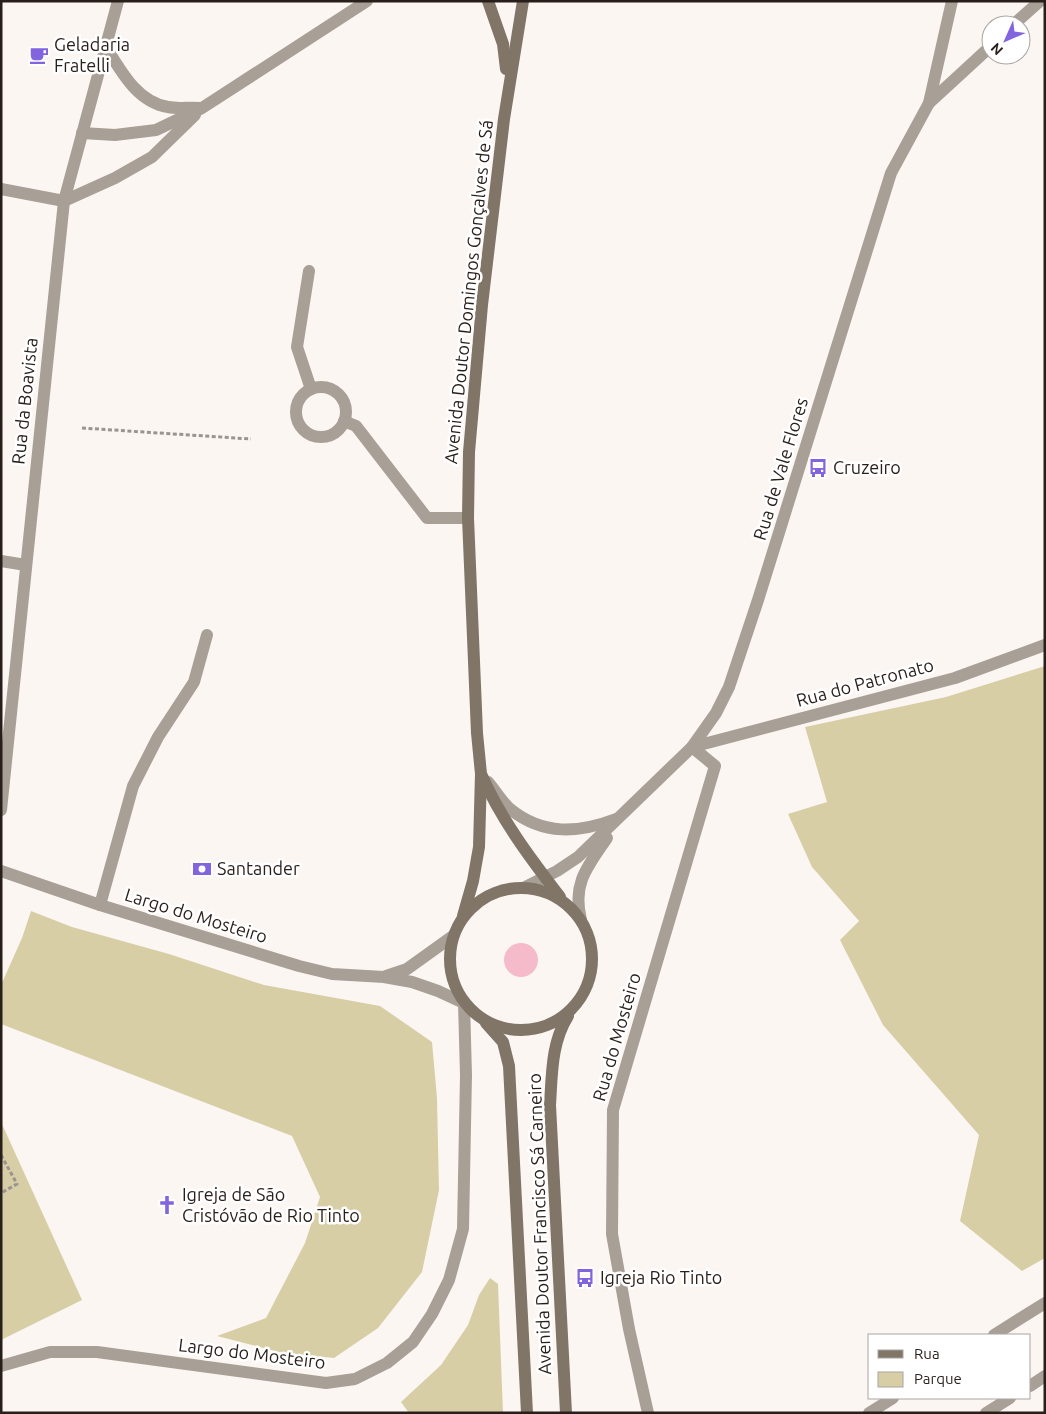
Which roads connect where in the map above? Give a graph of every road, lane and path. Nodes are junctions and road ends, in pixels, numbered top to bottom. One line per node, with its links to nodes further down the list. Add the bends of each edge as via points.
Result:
1 (118, 1): 8 (street, Rua da Boavista)
2 (367, 1): 12 (street)
3 (488, 1): 10 (main road, Avenida Doutor Domingos Gonçalves de Sá, via 503,44)
4 (523, 1): 10 (main road, Avenida Doutor Domingos Gonçalves de Sá)
5 (952, 1): 11 (street)
6 (1040, 1): 7 (street)
7 (1024, 15)
8 (106, 47): 12 (street, via 125,77 151,102 168,107); 13 (street, Rua da Boavista)
9 (981, 55): 11 (street)
10 (508, 84): 21 (main road, Avenida Doutor Domingos Gonçalves de Sá, via 482,304 469,452)
11 (929, 103): 26 (street, Rua de Vale Flores, via 891,173 729,687 716,713)
12 (202, 108): 13 (street, via 156,130 116,135); 15 (street, via 152,157)
13 (82, 133): 15 (street, Rua da Boavista)
14 (1, 189): 15 (street)
15 (64, 201): 23 (street, Rua da Boavista)
16 (309, 271): 17 (street, via 297,346)
17 (311, 389): 18 (street, via 328,388 341,397 346,413); 18 (street, via 299,399 296,407 302,430 309,435 326,437 334,434)
18 (344, 421): 21 (street, via 356,426 427,518)
19 (82, 428): 20 (path)
20 (250, 439)
21 (468, 518): 27 (main road, Avenida Doutor Domingos Gonçalves de Sá)
22 (1, 561): 23 (street)
23 (26, 565): 28 (street, Rua da Boavista)
24 (207, 634): 34 (street, via 194,682 158,737 133,786)
25 (1045, 645): 26 (street, Rua do Patronato, via 955,678)
26 (692, 747): 29 (street, Rua de Vale Flores); 53 (street, Rua do Mosteiro, via 715,766 613,1110 612,1234)
27 (481, 774): 29 (street, Rua de Vale Flores, via 510,809 541,826 567,831 595,827); 31 (main road, Avenida Doutor Domingos Gonçalves de Sá, via 512,832); 35 (main road, Avenida Doutor Domingos Gonçalves de Sá, via 479,847)
28 (1, 810)
29 (621, 818): 31 (street, Rua de Vale Flores, via 578,858); 36 (street, Rua de Vale Flores, via 578,886 577,904)
30 (1, 871): 34 (street, Largo do Mosteiro)
31 (545, 877): 32 (street, Rua de Vale Flores); 33 (main road, Avenida Doutor Domingos Gonçalves de Sá)
32 (523, 888): 33 (main road, via 546,892); 35 (main road, via 500,890 480,900)
33 (565, 903): 36 (main road)
34 (100, 905): 38 (street, Largo do Mosteiro, via 299,966 332,974)
35 (463, 916): 37 (main road)
36 (581, 920): 40 (main road, via 590,941 592,964 586,988)
37 (453, 936): 38 (street, Largo do Mosteiro, via 408,969); 39 (main road, via 449,959 452,981)
38 (384, 977): 39 (street, Largo do Mosteiro, via 438,991)
39 (464, 1003): 41 (main road); 46 (street, Largo do Mosteiro, via 463,1229 449,1280 432,1314 413,1342 387,1363 355,1379 326,1383 97,1352 50,1352)
40 (573, 1008): 41 (main road, via 554,1023 530,1030 505,1029); 52 (main road, Avenida Doutor Francisco Sá Carneiro, via 560,1029 552,1062 550,1106)
41 (482, 1020): 51 (main road, Avenida Doutor Francisco Sá Carneiro, via 503,1042 509,1066)
42 (1, 1155): 43 (path, via 17,1184)
43 (1, 1193)
44 (1045, 1303): 45 (street)
45 (996, 1334)
46 (1, 1366)
47 (1045, 1376): 48 (street)
48 (1031, 1385)
49 (891, 1399): 54 (street)
50 (1008, 1399): 55 (street)
51 (527, 1413)
52 (566, 1413)
53 (648, 1413)
54 (869, 1413)
55 (986, 1413)

